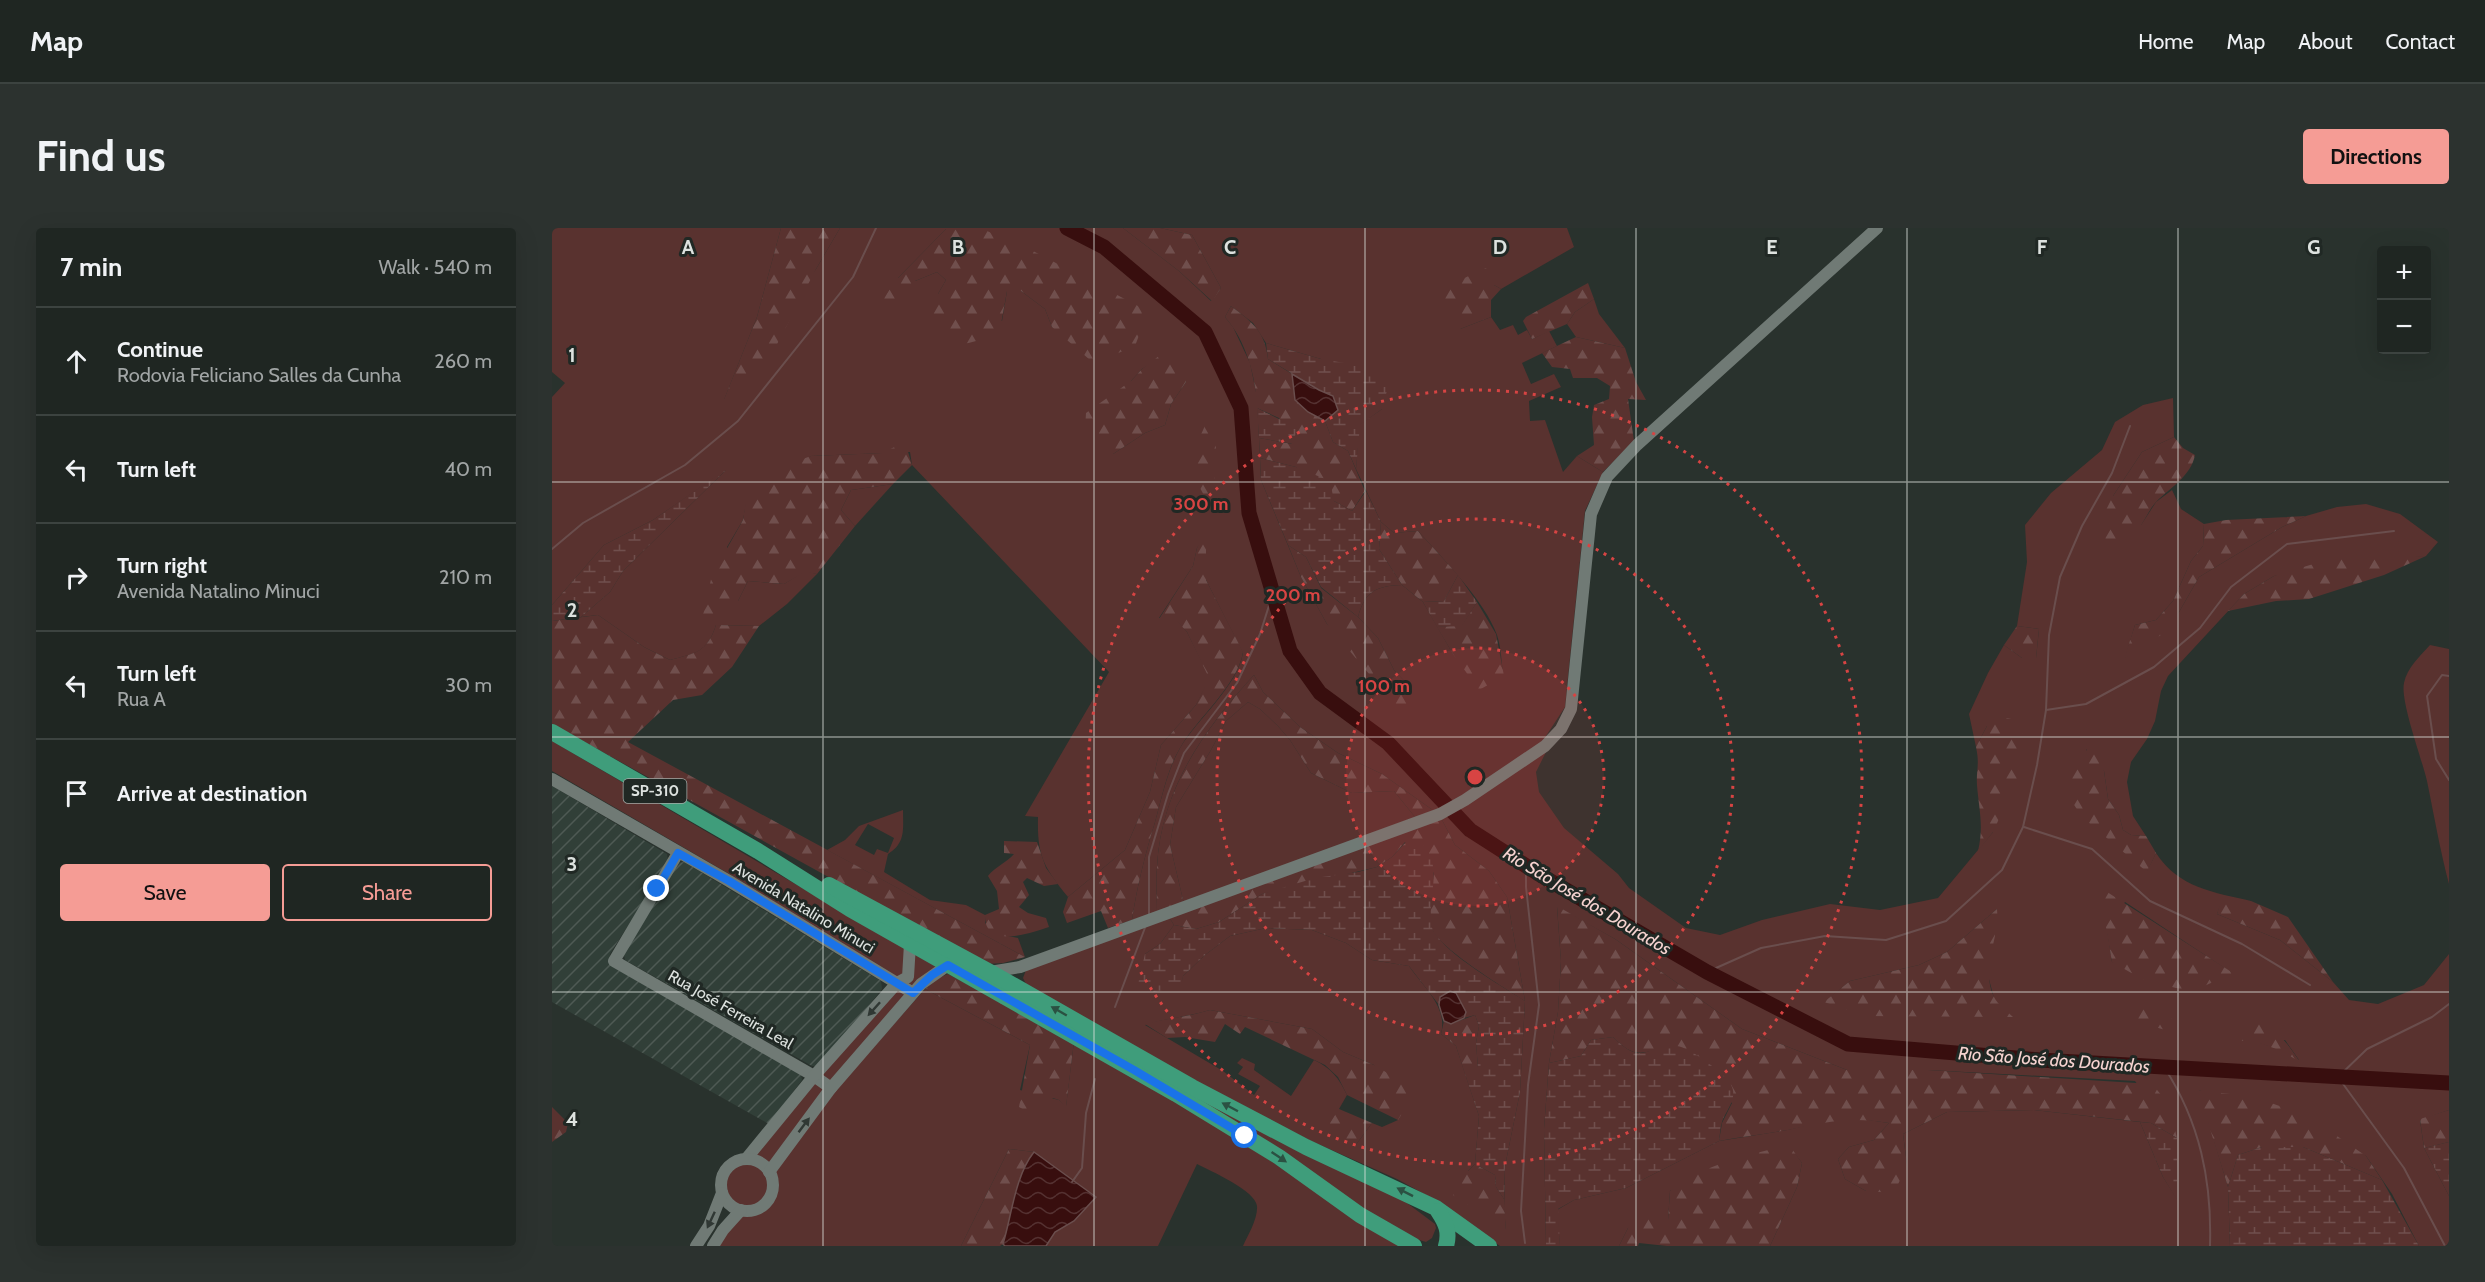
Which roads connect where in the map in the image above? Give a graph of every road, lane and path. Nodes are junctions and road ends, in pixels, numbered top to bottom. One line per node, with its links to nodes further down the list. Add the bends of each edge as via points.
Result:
1 (1877, 228): 8 (street, via 1637,445 1607,477 1591,514 1571,709 1561,729 1545,746 1440,814)
2 (552, 732): 4 (main road, SP-310)
3 (552, 779): 5 (street, Avenida Natalino Minuci)
4 (758, 851): 6 (main road, SP-310); 9 (main road, SP-310, via 857,899)
5 (678, 853): 10 (street, Avenida Natalino Minuci); 13 (street, Rua José Ferreira Leal, via 614,961)
6 (910, 944): 7 (main road, SP-310); 10 (street, via 908,977)
7 (948, 965): 12 (street); 22 (main road, SP-310, one-way to 22, via 1185,1099 1279,1157 1360,1215)
8 (1020, 967): 9 (street); 11 (street, via 1018,979)
9 (990, 972): 11 (main road, SP-310)
10 (897, 983): 12 (street, Avenida Natalino Minuci); 13 (street, one-way to 13)
11 (1023, 991): 18 (main road, SP-310, one-way to 11, via 1192,1087)
12 (913, 993): 14 (street)
13 (814, 1076): 14 (street, Rua José Ferreira Leal); 15 (street)
14 (831, 1088): 16 (street, one-way to 14)
15 (746, 1159): 16 (street, via 759,1162); 17 (street, via 733,1163 724,1173)
16 (769, 1172): 19 (street, via 773,1184 770,1197 761,1207)
17 (722, 1193): 19 (street); 20 (street, one-way to 20, via 710,1226)
18 (1436, 1208): 23 (main road, via 1446,1224); 24 (main road, SP-310)
19 (741, 1210): 21 (street)
20 (696, 1246)
21 (713, 1246)
22 (1414, 1246)
23 (1446, 1246)
24 (1489, 1246)

